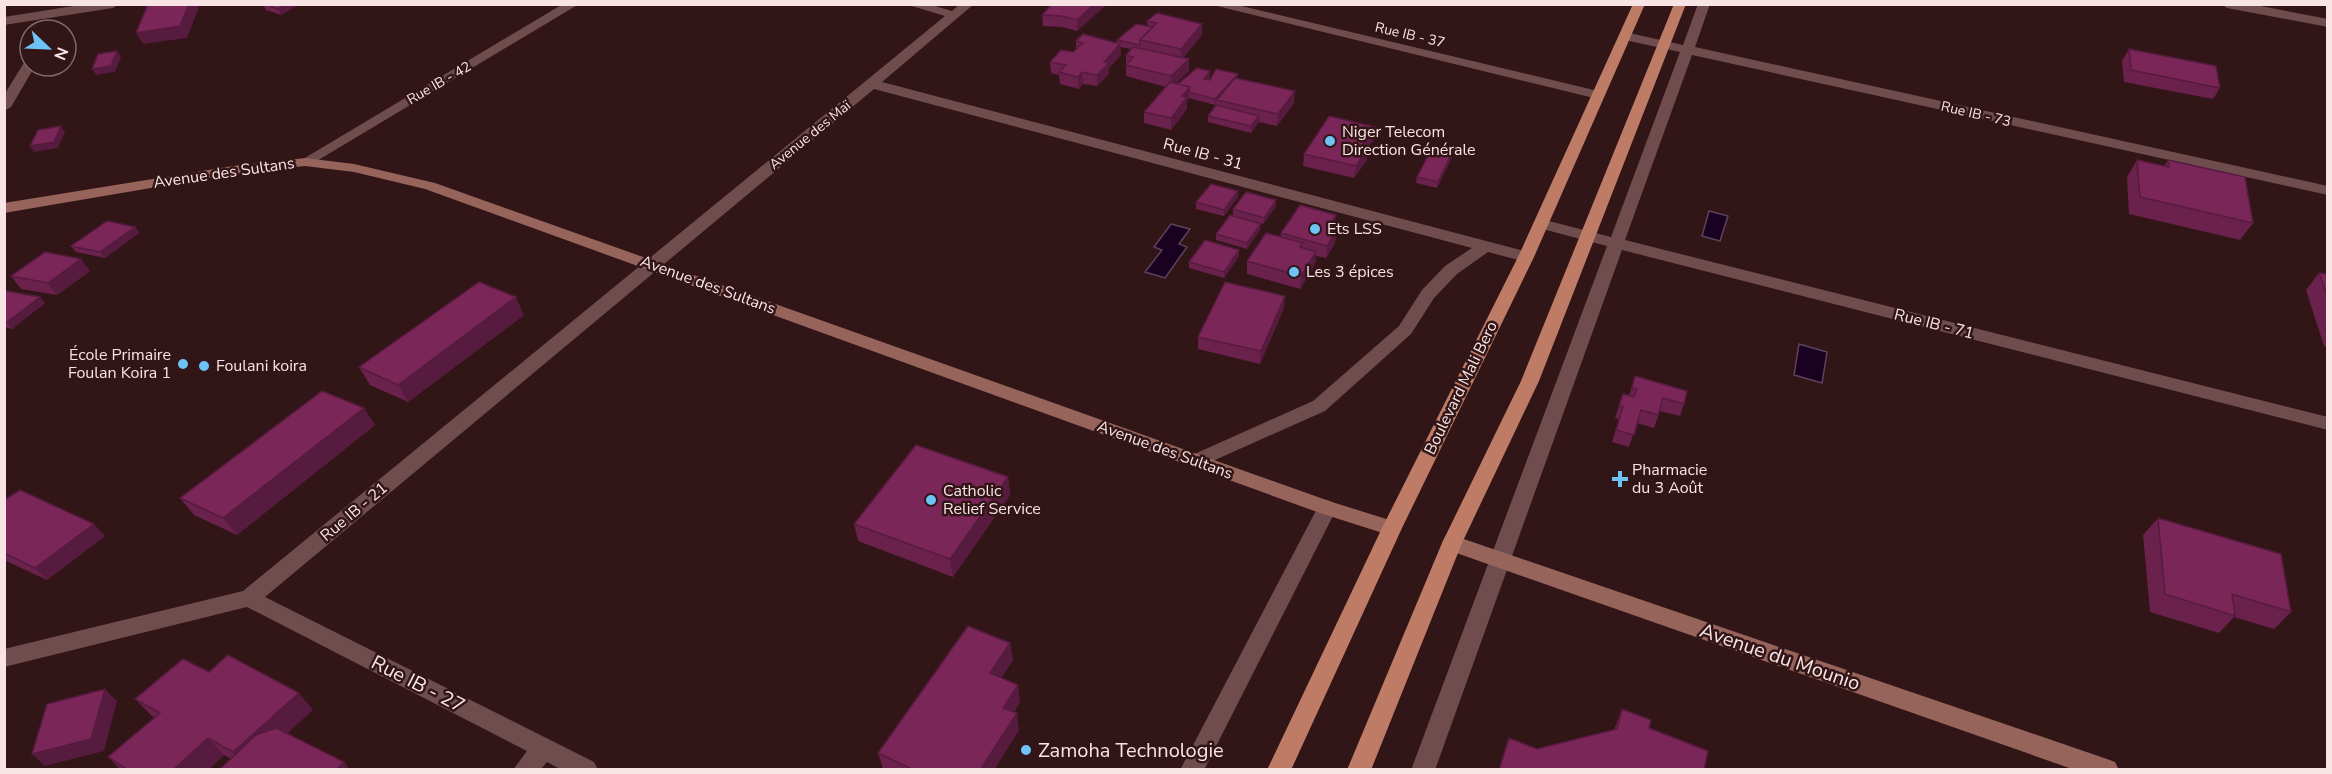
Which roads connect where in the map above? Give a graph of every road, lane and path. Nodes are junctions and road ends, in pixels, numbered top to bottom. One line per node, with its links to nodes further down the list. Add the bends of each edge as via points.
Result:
1 (113, 4): 10 (street)
2 (573, 4): 22 (street, Rue IB - 42)
3 (911, 4): 11 (street)
4 (968, 4): 11 (street, Avenue des Maï)
5 (1215, 4): 20 (street, Rue IB - 37)
6 (1639, 4): 15 (main road, Boulevard Mali Bero)
7 (1680, 4): 16 (main road)
8 (1704, 4): 17 (street)
9 (2227, 4): 14 (street)
10 (60, 13): 12 (street); 13 (street)
11 (955, 15): 19 (street, Avenue des Maï)
12 (57, 18)
13 (4, 21)
14 (2328, 23)
15 (1625, 36): 16 (street, Rue IB - 73); 20 (main road, Boulevard Mali Bero)
16 (1664, 44): 17 (street, Rue IB - 73); 26 (main road)
17 (1687, 50): 23 (street, Rue IB - 73); 27 (street)
18 (22, 78): 21 (street)
19 (872, 84): 28 (street, Rue IB - 31); 30 (street, Avenue des Maï)
20 (1598, 95): 25 (main road, Boulevard Mali Bero)
21 (4, 107)
22 (305, 162): 24 (street, Avenue des Sultans); 30 (street, Avenue des Sultans, via 354,168 429,186)
23 (2328, 192)
24 (4, 208)
25 (1541, 224): 26 (street, Rue IB - 71); 29 (main road, Boulevard Mali Bero)
26 (1588, 236): 27 (street, Rue IB - 71); 35 (main road, via 1530,381)
27 (1615, 243): 31 (street, Rue IB - 71); 36 (street)
28 (1484, 247): 29 (street, Rue IB - 31); 32 (street, via 1451,270 1428,294 1405,330 1319,406)
29 (1526, 257): 34 (main road, Boulevard Mali Bero)
30 (652, 265): 32 (street, Avenue des Sultans); 37 (street, Rue IB - 21)
31 (2328, 424)
32 (1197, 461): 33 (street, Avenue des Sultans)
33 (1327, 508): 34 (street, Avenue des Sultans); 42 (street)
34 (1392, 528): 43 (main road, Boulevard Mali Bero)
35 (1452, 543): 36 (street, Avenue du Mounio); 44 (main road)
36 (1498, 560): 45 (street); 46 (street, Avenue du Mounio)
37 (249, 598): 38 (street, Rue IB - 21); 39 (street, Rue IB - 27)
38 (4, 658)
39 (544, 749): 40 (street); 41 (street, Rue IB - 27)
40 (525, 770)
41 (586, 770)
42 (1192, 770)
43 (1279, 770)
44 (1359, 770)
45 (1422, 770)
46 (2107, 770)

